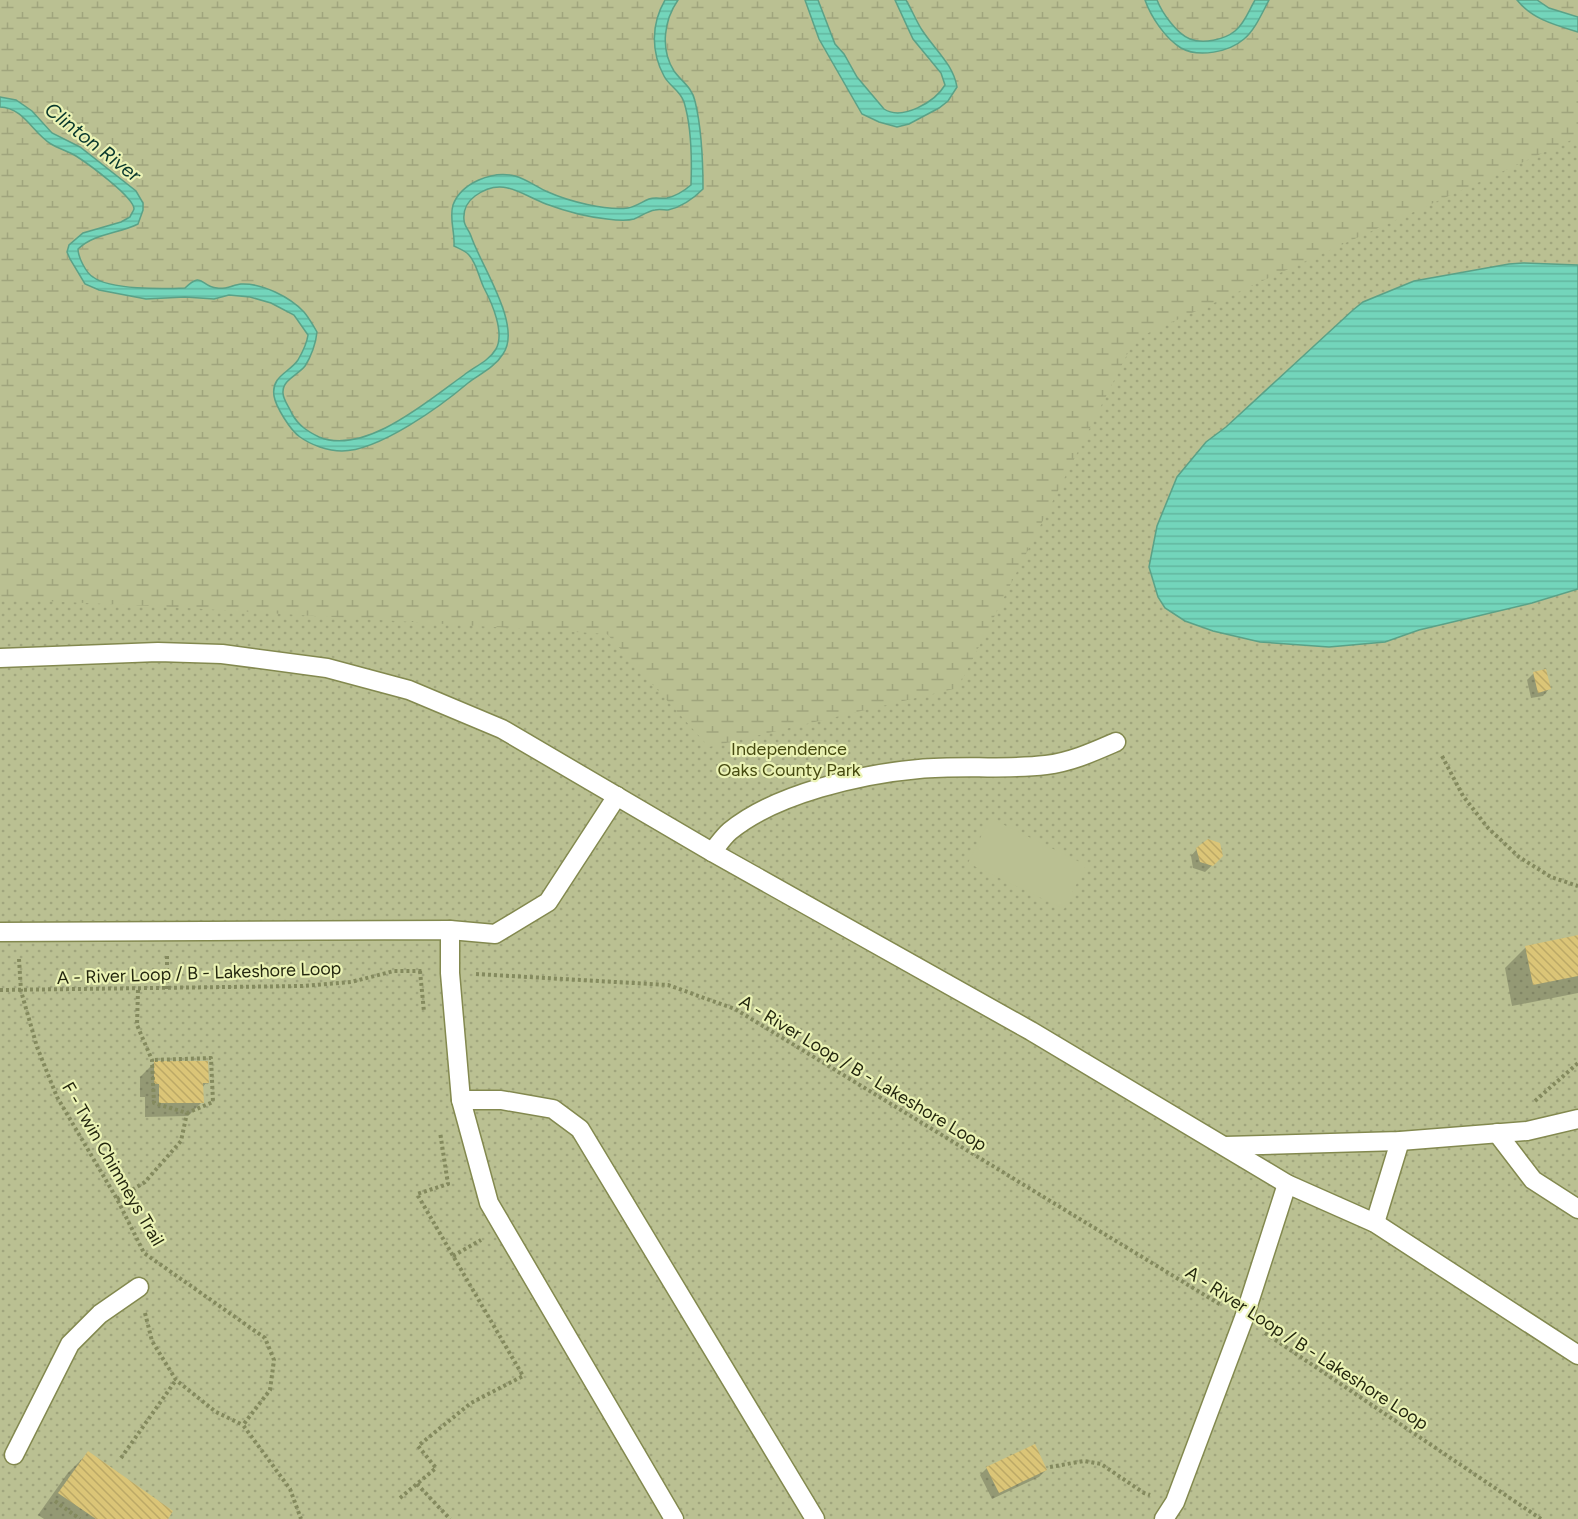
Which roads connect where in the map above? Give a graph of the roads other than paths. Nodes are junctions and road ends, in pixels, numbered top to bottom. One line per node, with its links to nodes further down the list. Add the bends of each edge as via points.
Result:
1 (0, 658): 3 (lane, via 222,654 327,668 409,690 502,729)
2 (1116, 742): 4 (lane, via 1048,765 920,769 857,777 806,792 751,817 729,832)
3 (616, 796): 4 (lane); 5 (lane, via 548,902 495,934)
4 (712, 852): 11 (lane, via 1031,1031)
5 (450, 930): 6 (lane); 7 (lane)
6 (9, 932)
7 (461, 1100): 18 (lane, via 489,1203); 19 (lane, via 501,1100 553,1109 580,1130)
8 (1578, 1119): 9 (lane, via 1527,1131)
9 (1497, 1133): 10 (lane); 13 (lane, via 1533,1180)
10 (1400, 1141): 11 (lane); 14 (lane)
11 (1224, 1146): 12 (lane)
12 (1287, 1184): 14 (lane); 20 (lane, via 1244,1318 1175,1502)
13 (1578, 1209)
14 (1375, 1223): 16 (lane)
15 (139, 1287): 17 (lane, via 100,1314 70,1344)
16 (1578, 1355)
17 (14, 1455)
18 (674, 1519)
19 (815, 1519)
20 (1164, 1519)

